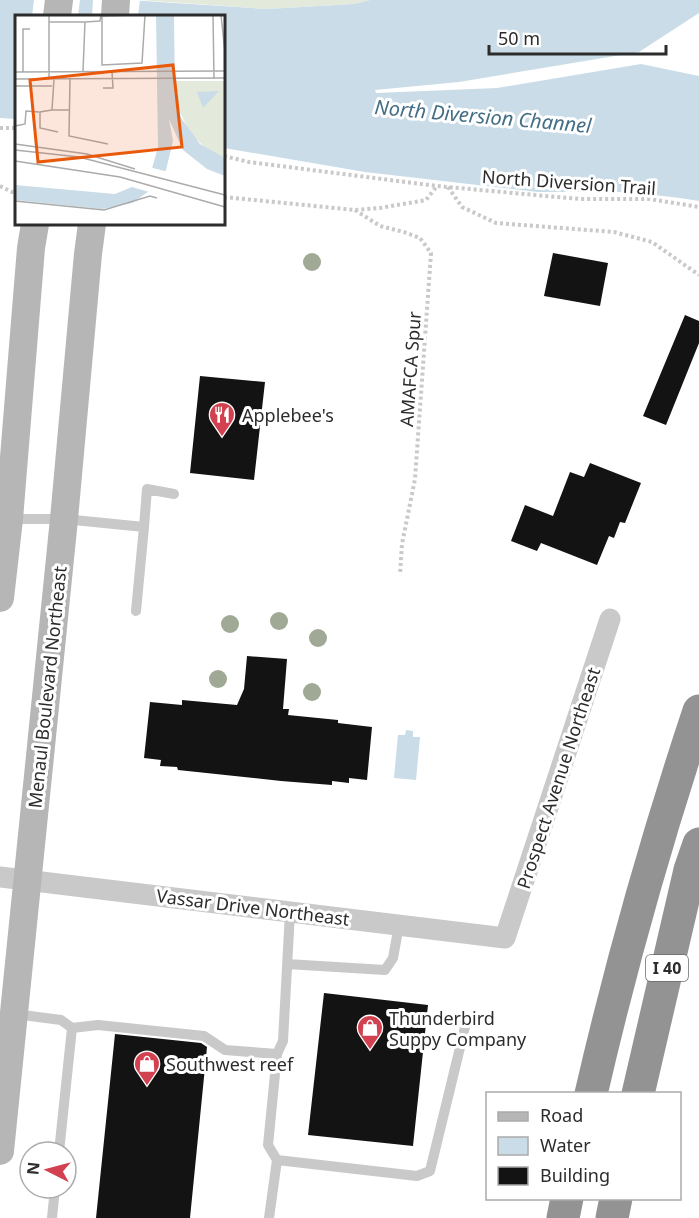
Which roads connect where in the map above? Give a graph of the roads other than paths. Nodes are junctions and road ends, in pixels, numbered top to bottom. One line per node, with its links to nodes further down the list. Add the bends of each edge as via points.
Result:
1 (59, 0): 3 (main road)
2 (117, 0): 4 (main road)
3 (57, 15)
4 (115, 15)
5 (34, 225): 8 (main road)
6 (92, 225): 9 (main road, Menaul Boulevard Northeast)
7 (174, 494): 10 (lane, via 147,489)
8 (9, 519): 9 (lane); 11 (main road)
9 (64, 519): 10 (lane); 16 (main road, Menaul Boulevard Northeast)
10 (144, 527): 12 (lane)
11 (0, 598)
12 (136, 611)
13 (610, 619): 19 (street, Prospect Avenue Northeast)
14 (699, 711): 26 (highway, via 638,909)
15 (699, 844): 27 (highway, I 40)
16 (14, 879): 17 (street, Vassar Drive Northeast); 21 (main road, Menaul Boulevard Northeast)
17 (290, 912): 18 (street, Vassar Drive Northeast); 20 (lane)
18 (399, 925): 19 (street, Vassar Drive Northeast); 20 (lane, via 393,958 385,970)
19 (505, 938)
20 (287, 964): 24 (lane, via 283,1041)
21 (14, 1014): 23 (lane, via 61,1020); 25 (main road, Menaul Boulevard Northeast)
22 (466, 1023): 30 (lane, via 430,1171 417,1176)
23 (72, 1028): 24 (lane, via 98,1025 204,1036 225,1050); 28 (lane)
24 (277, 1054): 30 (lane, via 268,1146)
25 (5, 1055): 29 (main road, Menaul Boulevard Northeast)
26 (591, 1092)
27 (638, 1092)
28 (60, 1140)
29 (0, 1151)
30 (277, 1160): 35 (lane)
31 (54, 1200): 34 (lane)
32 (567, 1200): 36 (highway)
33 (616, 1200): 37 (highway)
34 (52, 1218)
35 (269, 1218)
36 (563, 1218)
37 (612, 1218)

